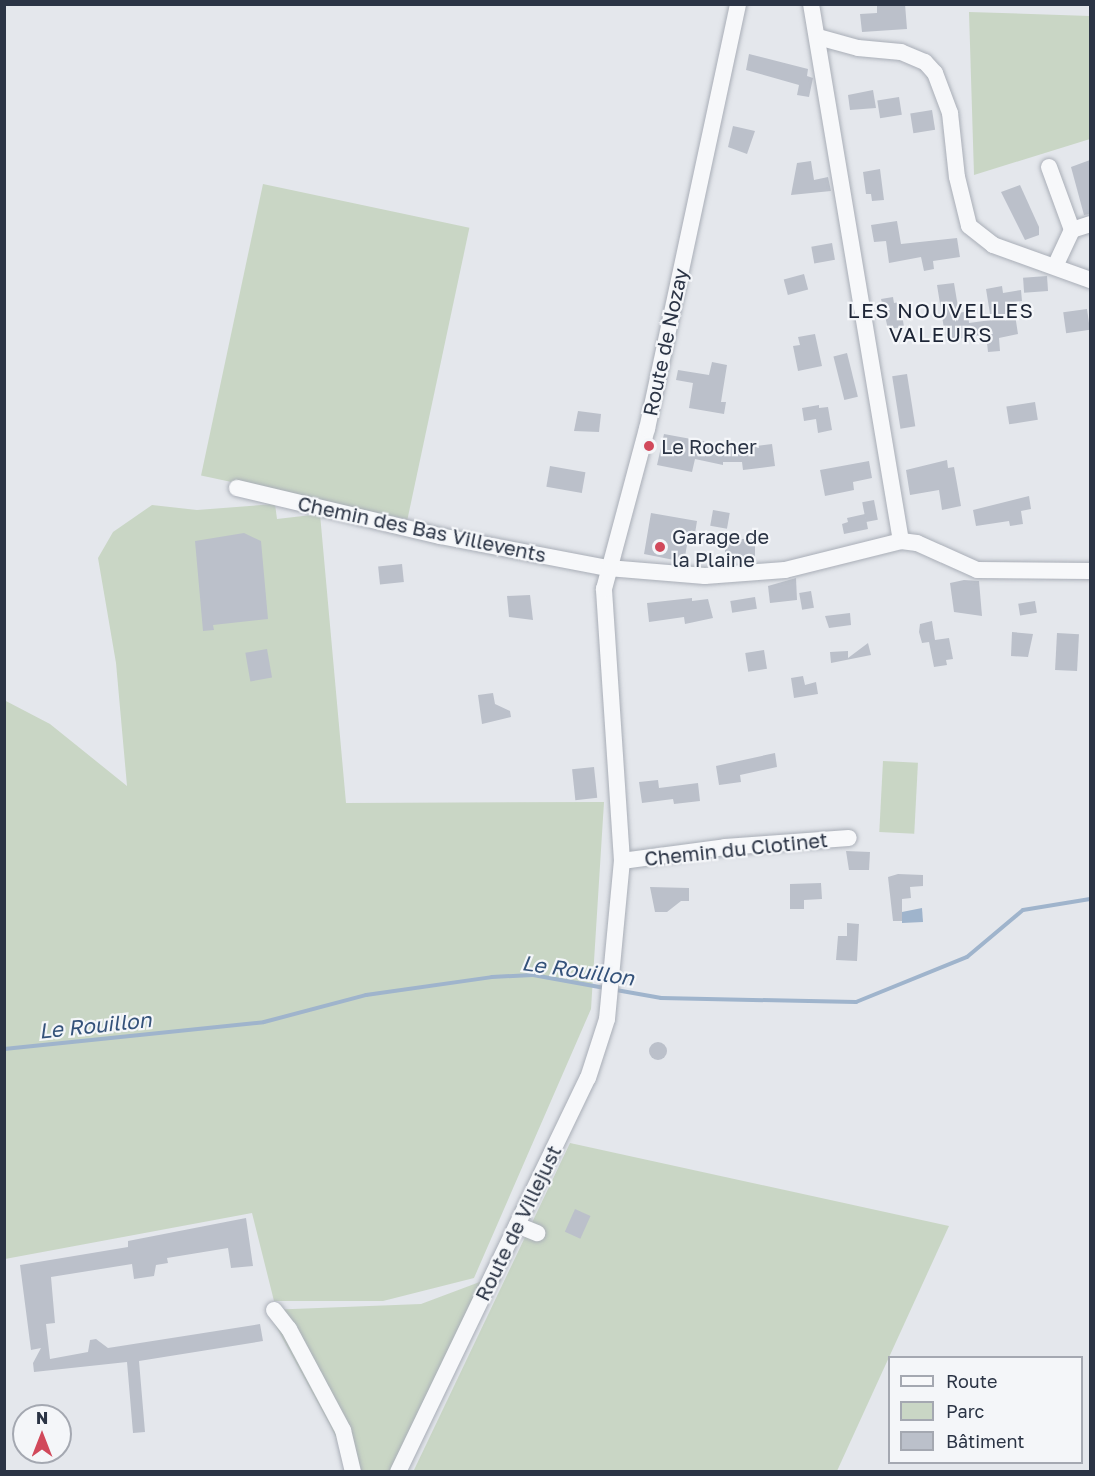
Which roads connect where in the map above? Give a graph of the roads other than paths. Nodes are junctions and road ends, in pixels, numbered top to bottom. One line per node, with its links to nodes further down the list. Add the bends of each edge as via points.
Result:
1 (738, 4): 11 (street, Route de Nozay, via 647,429)
2 (811, 4): 3 (street)
3 (818, 37): 7 (street, via 858,48 901,52 925,62 935,73 950,113 957,177 969,226 993,245); 10 (street)
4 (1048, 167): 6 (street)
5 (1090, 224): 6 (street)
6 (1072, 230): 7 (street)
7 (1056, 264): 8 (street)
8 (1090, 279)
9 (237, 488): 11 (street, Chemin des Bas Villevents, via 440,536)
10 (901, 541): 11 (street, Chemin des Bas Villevents, via 785,570 705,576); 12 (street, via 917,543 977,570)
11 (608, 567): 14 (street, Route de Nozay, via 603,620)
12 (1090, 571)
13 (849, 838): 14 (street, Chemin du Clotinet, via 725,847)
14 (622, 861): 15 (street, Route de Nozay)
15 (614, 967): 16 (street, Route de Villejust, via 607,1019 588,1078)
16 (517, 1225): 17 (street); 20 (street, Route de Villejust)
17 (537, 1233)
18 (274, 1310): 19 (street, via 289,1329 338,1420)
19 (353, 1472)
20 (398, 1472)

